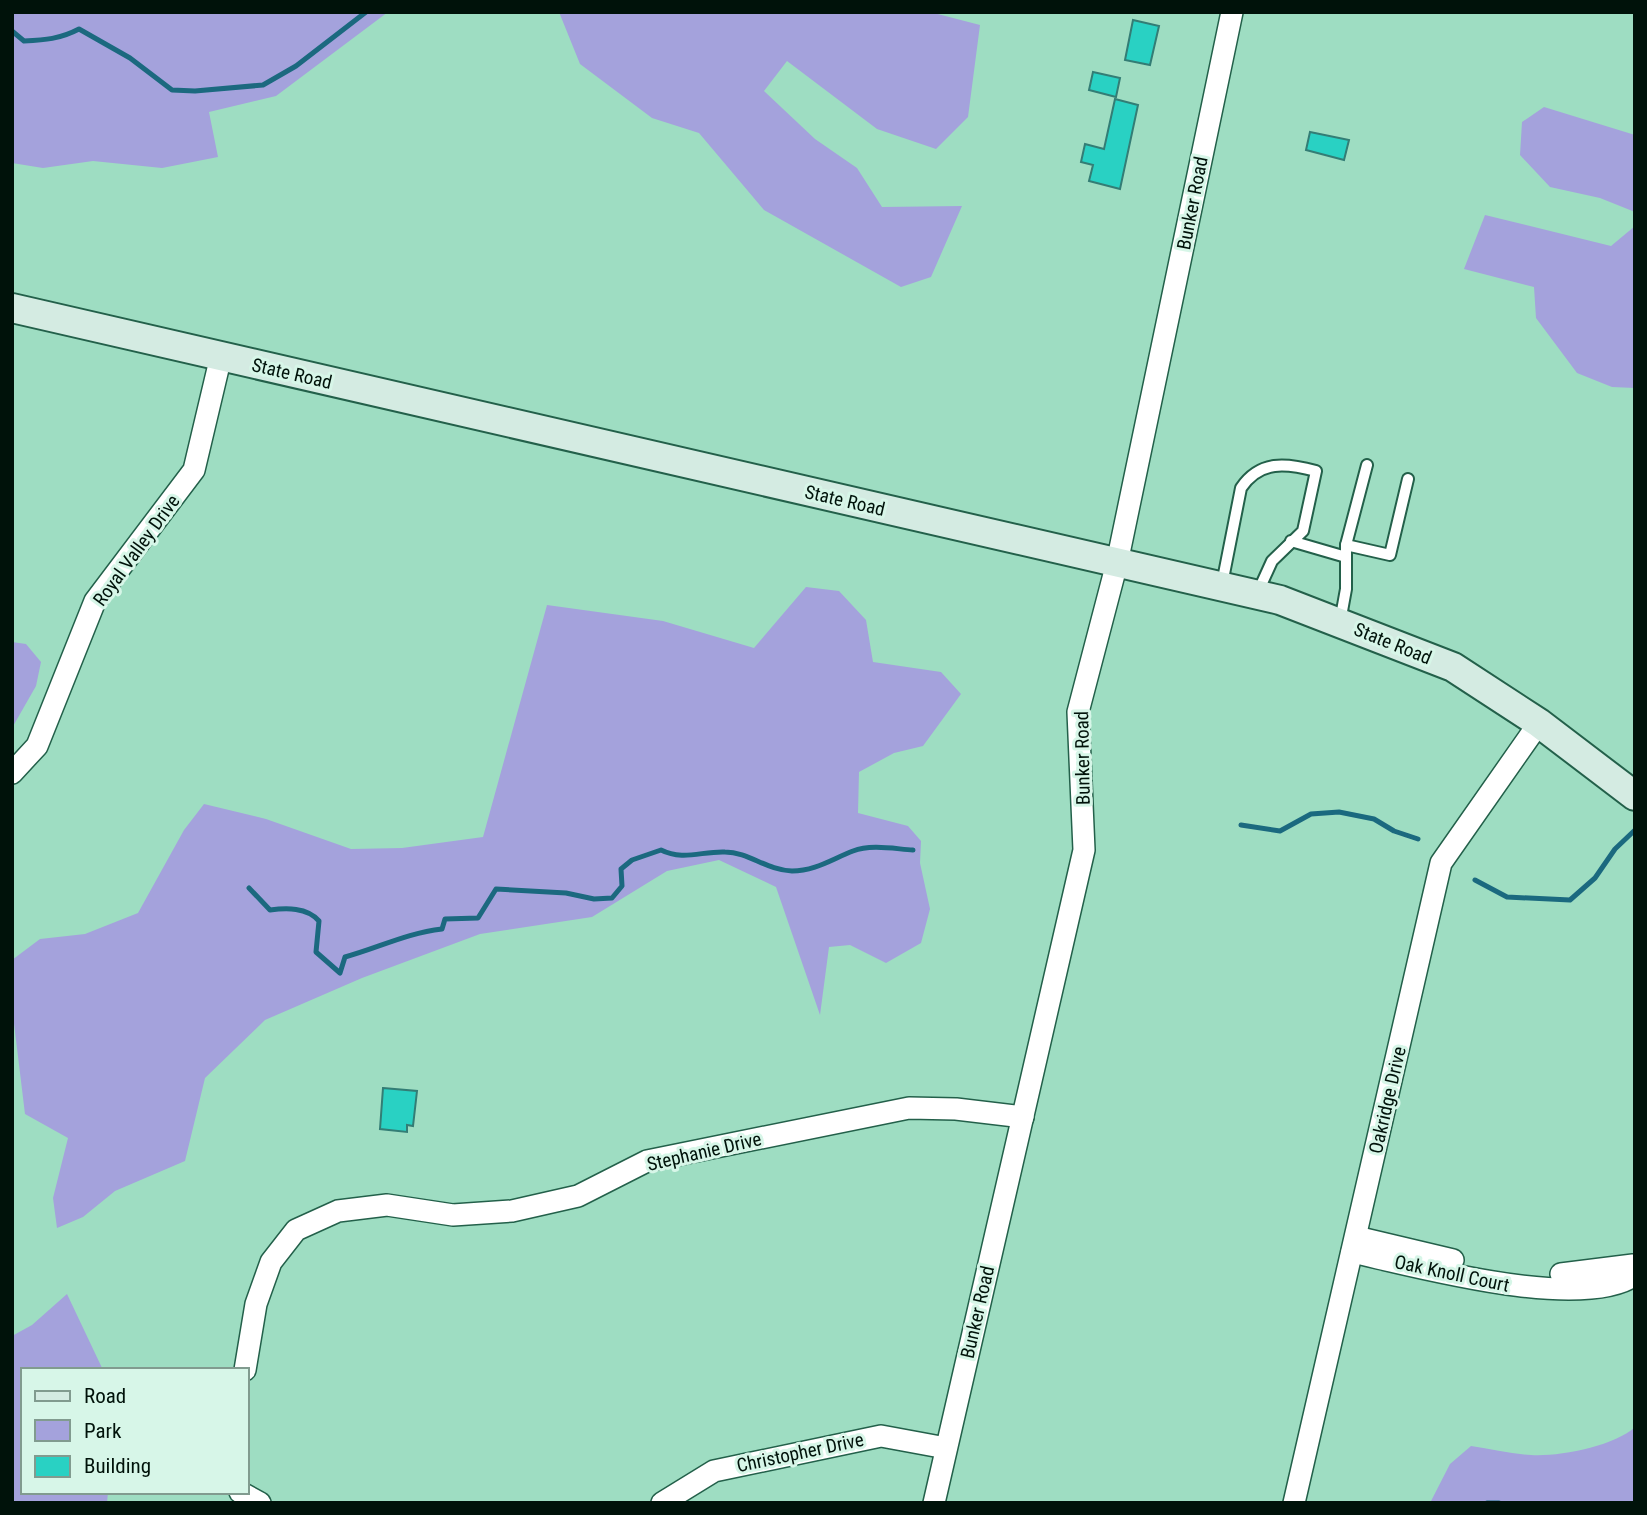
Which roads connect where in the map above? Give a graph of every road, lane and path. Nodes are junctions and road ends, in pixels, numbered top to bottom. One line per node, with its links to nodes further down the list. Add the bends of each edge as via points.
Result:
1 (1231, 12): 9 (street, Bunker Road)
2 (12, 307): 3 (main road, State Road)
3 (221, 356): 9 (main road, State Road); 14 (street, Royal Valley Drive, via 194,470 96,601 37,746)
4 (1367, 465): 7 (lane)
5 (1408, 479): 7 (lane, via 1390,555)
6 (1291, 541): 8 (lane); 10 (lane, via 1303,531 1316,471 1273,464 1250,475 1241,488); 11 (lane, via 1272,561)
7 (1346, 545): 8 (lane)
8 (1346, 557): 12 (lane)
9 (1117, 564): 10 (main road, State Road); 16 (street, Bunker Road, via 1078,712 1084,850)
10 (1221, 587): 11 (main road, State Road)
11 (1256, 595): 12 (main road, State Road)
12 (1340, 622): 13 (main road, State Road, via 1453,667)
13 (1539, 723): 15 (main road, State Road); 17 (street, Oakridge Drive, via 1441,863)
14 (12, 773)
15 (1635, 796)
16 (1023, 1117): 20 (street, Stephanie Drive, via 909,1108 647,1161 578,1196 512,1211 453,1215 387,1205 338,1212 296,1230 271,1262 256,1304); 21 (street, Bunker Road)
17 (1354, 1245): 18 (street, Oak Knoll Court, via 1529,1275); 19 (street, Oak Knoll Court, via 1507,1286 1603,1286); 26 (street, Oakridge Drive)
18 (1635, 1265)
19 (1635, 1275)
20 (245, 1368)
21 (946, 1448): 24 (street, Christopher Drive, via 881,1436 714,1471); 25 (street, Bunker Road)
22 (244, 1494): 23 (street)
23 (260, 1503)
24 (662, 1503)
25 (934, 1503)
26 (1294, 1503)

